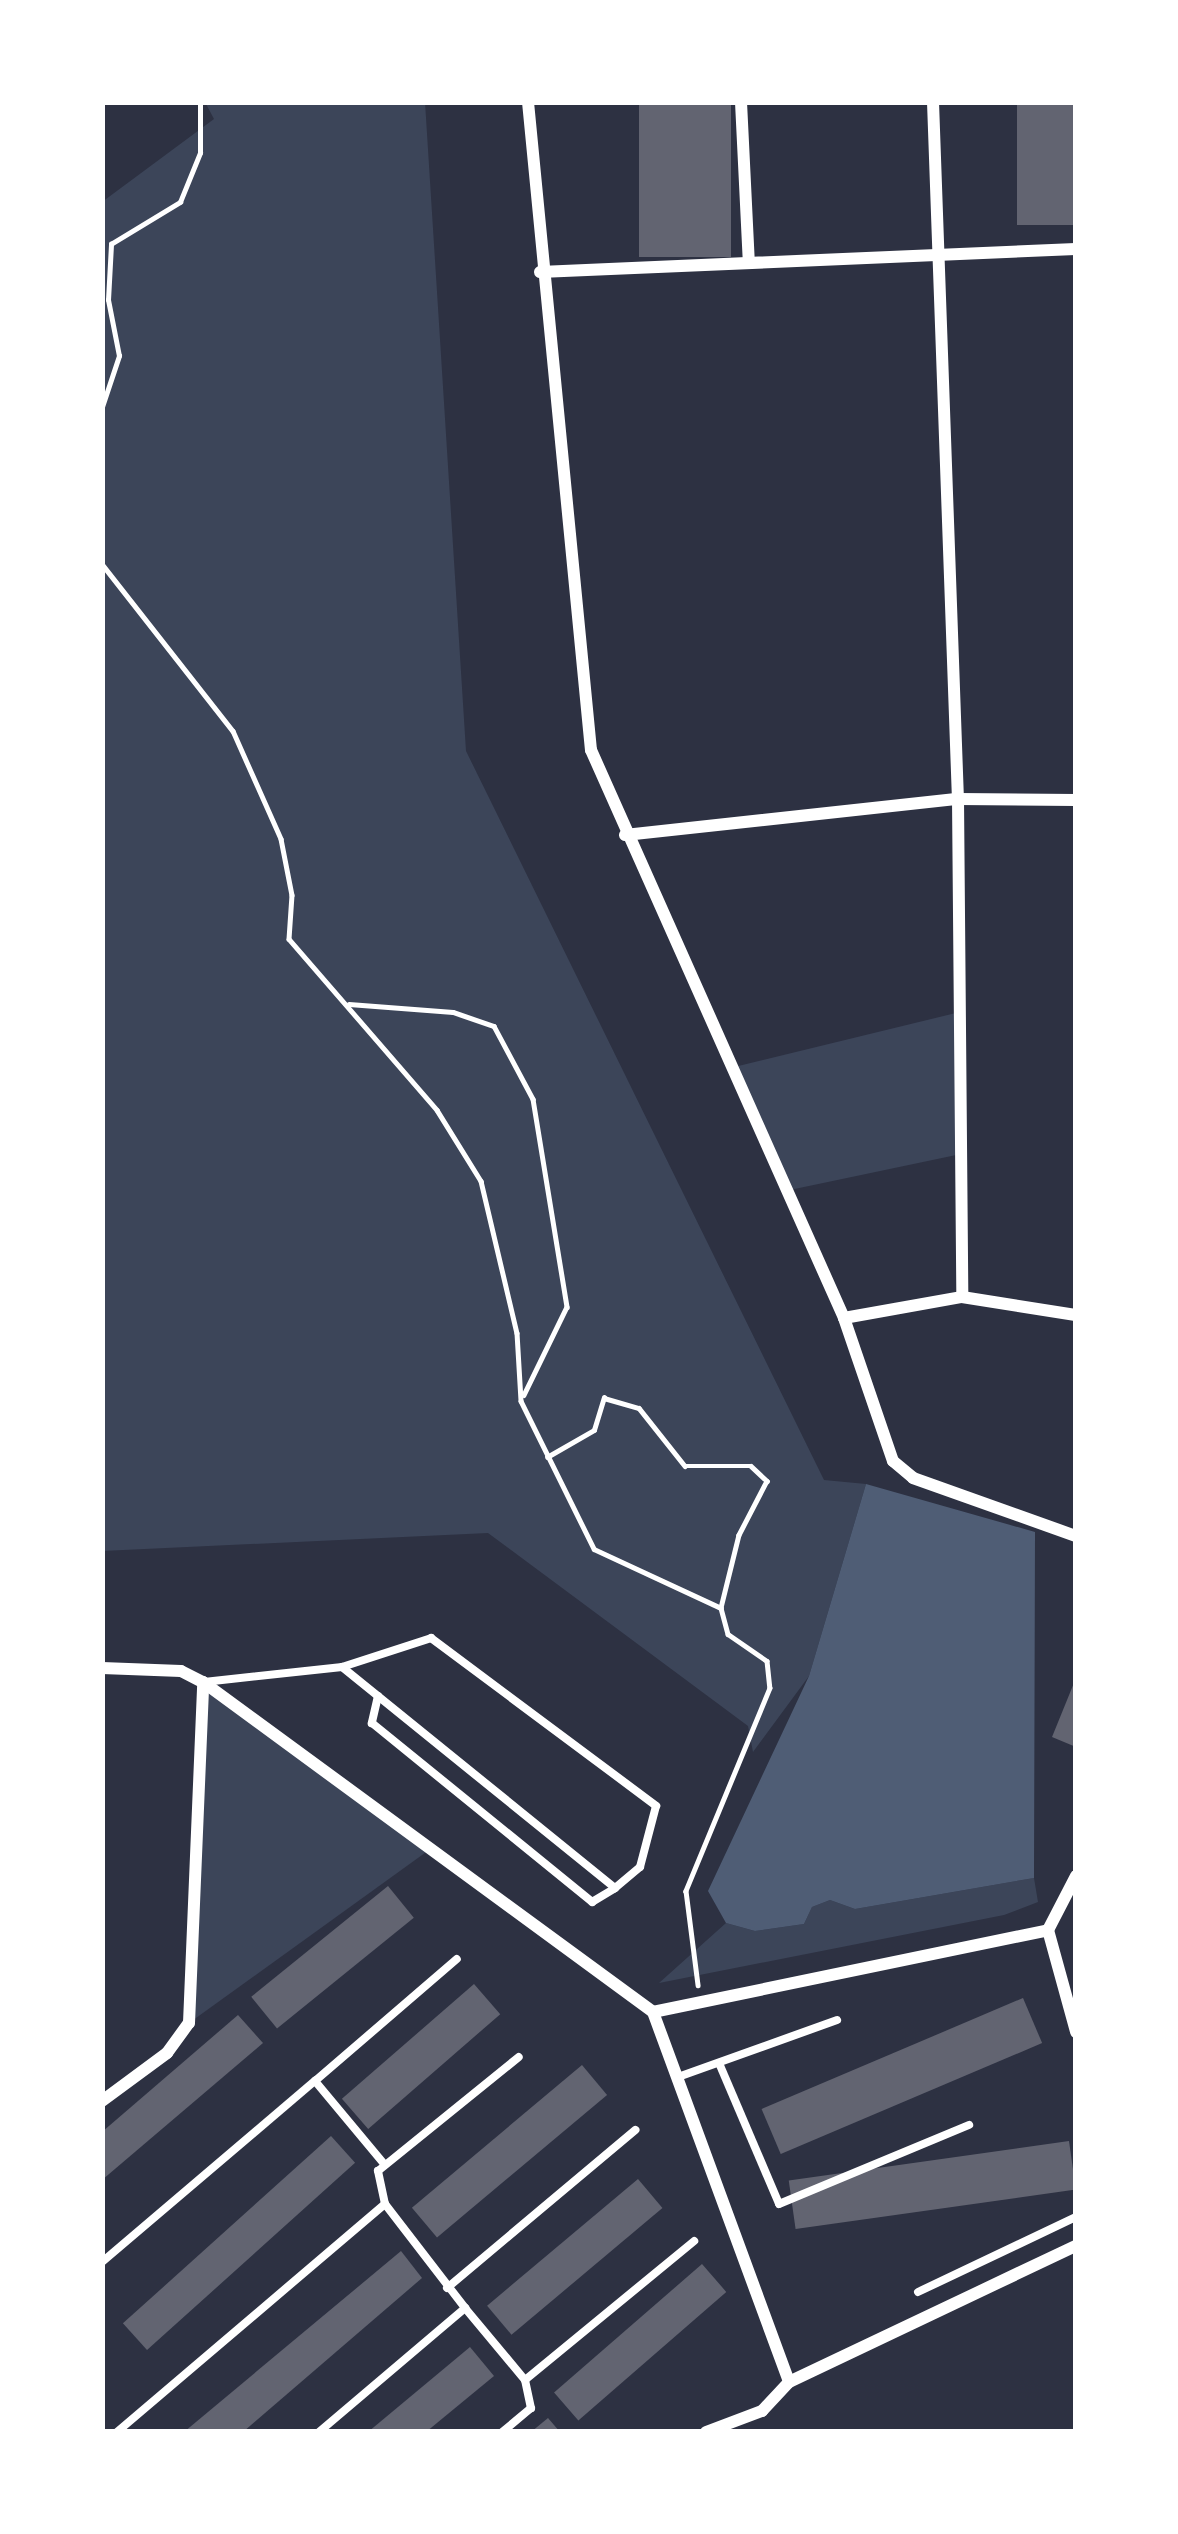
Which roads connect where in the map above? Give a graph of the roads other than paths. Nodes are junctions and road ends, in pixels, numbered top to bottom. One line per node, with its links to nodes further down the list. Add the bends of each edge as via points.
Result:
1 (528, 102): 7 (street)
2 (741, 102): 6 (street)
3 (933, 102): 5 (street)
4 (1076, 249): 5 (street)
5 (943, 254): 6 (street); 8 (street)
6 (749, 263): 7 (street)
7 (539, 272): 10 (street, via 591,750)
8 (958, 799): 9 (street); 10 (street); 11 (street)
9 (1076, 800)
10 (625, 835): 13 (street)
11 (962, 1298): 12 (street); 13 (street)
12 (1076, 1315)
13 (844, 1318): 14 (street, via 892,1461 913,1478)
14 (1076, 1536)
15 (342, 1667): 17 (lane); 18 (lane); 20 (lane, via 431,1638 656,1806 640,1867)
16 (102, 1668): 17 (street, via 181,1670)
17 (203, 1682): 23 (street); 30 (street, via 189,2023 166,2053)
18 (378, 1696): 20 (lane); 20 (lane, via 372,1723 592,1902)
19 (1076, 1876): 21 (street)
20 (615, 1888)
21 (1048, 1930): 23 (street); 25 (street)
22 (457, 1959): 29 (lane)
23 (653, 2012): 28 (street)
24 (837, 2020): 27 (lane)
25 (1076, 2032)
26 (519, 2057): 33 (lane)
27 (719, 2063): 28 (lane); 31 (lane, via 779,2204)
28 (677, 2077): 43 (street)
29 (315, 2081): 33 (lane); 38 (lane)
30 (102, 2101)
31 (969, 2125)
32 (635, 2129): 39 (lane)
33 (386, 2165): 34 (lane, via 378,2171)
34 (385, 2204): 39 (lane); 44 (lane)
35 (1076, 2217): 40 (lane)
36 (694, 2241): 42 (lane)
37 (1076, 2246): 43 (street)
38 (102, 2262)
39 (447, 2288): 41 (lane)
40 (918, 2291)
41 (464, 2308): 42 (lane); 45 (lane)
42 (525, 2380): 46 (lane, via 531,2408)
43 (789, 2382): 47 (street, via 762,2411)
44 (117, 2432)
45 (319, 2432)
46 (502, 2432)
47 (706, 2432)

